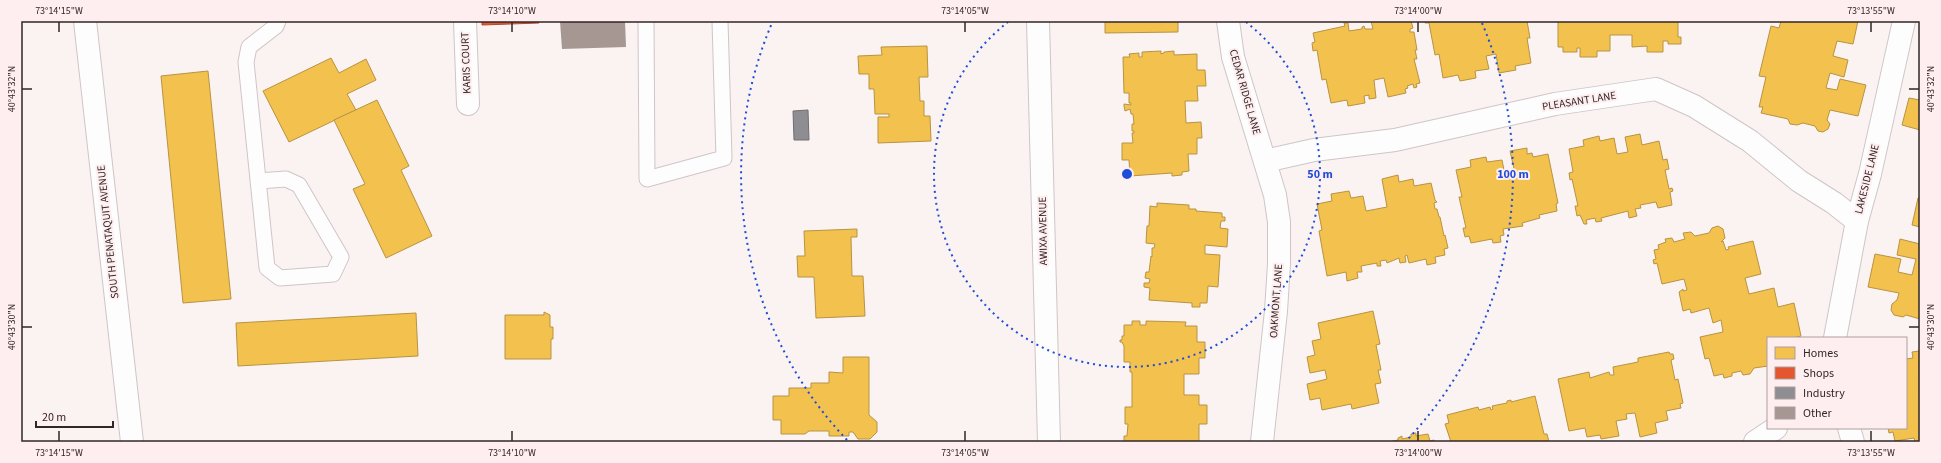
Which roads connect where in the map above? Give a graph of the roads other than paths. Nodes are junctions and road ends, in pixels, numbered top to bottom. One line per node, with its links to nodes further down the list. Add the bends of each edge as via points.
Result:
1 (85, 21): 16 (street, SOUTH PENATAQUIT AVENUE)
2 (278, 21): 11 (lane, via 276,26 249,47 246,62)
3 (465, 21): 9 (street, KARIS COURT)
4 (646, 21): 5 (lane, via 647,180 724,158)
5 (720, 21)
6 (1038, 21): 17 (street, AWIXA AVENUE)
7 (1228, 21): 10 (street, CEDAR RIDGE LANE, via 1233,57)
8 (1904, 21): 12 (street, LAKESIDE LANE)
9 (468, 104)
10 (1265, 162): 12 (street, PLEASANT LANE, via 1314,150 1395,140 1555,104 1656,89 1694,106 1750,141 1799,181); 18 (street, OAKMONT LANE, via 1275,195 1279,222 1279,264)
11 (258, 181): 11 (lane, via 268,268 280,278 333,274 341,257 299,185 286,179)
12 (1857, 221): 13 (street, LAKESIDE LANE)
13 (1835, 337)
14 (1774, 429): 19 (street)
15 (1849, 429): 20 (street)
16 (132, 442)
17 (1049, 442)
18 (1262, 442)
19 (1755, 442)
20 (1852, 442)

